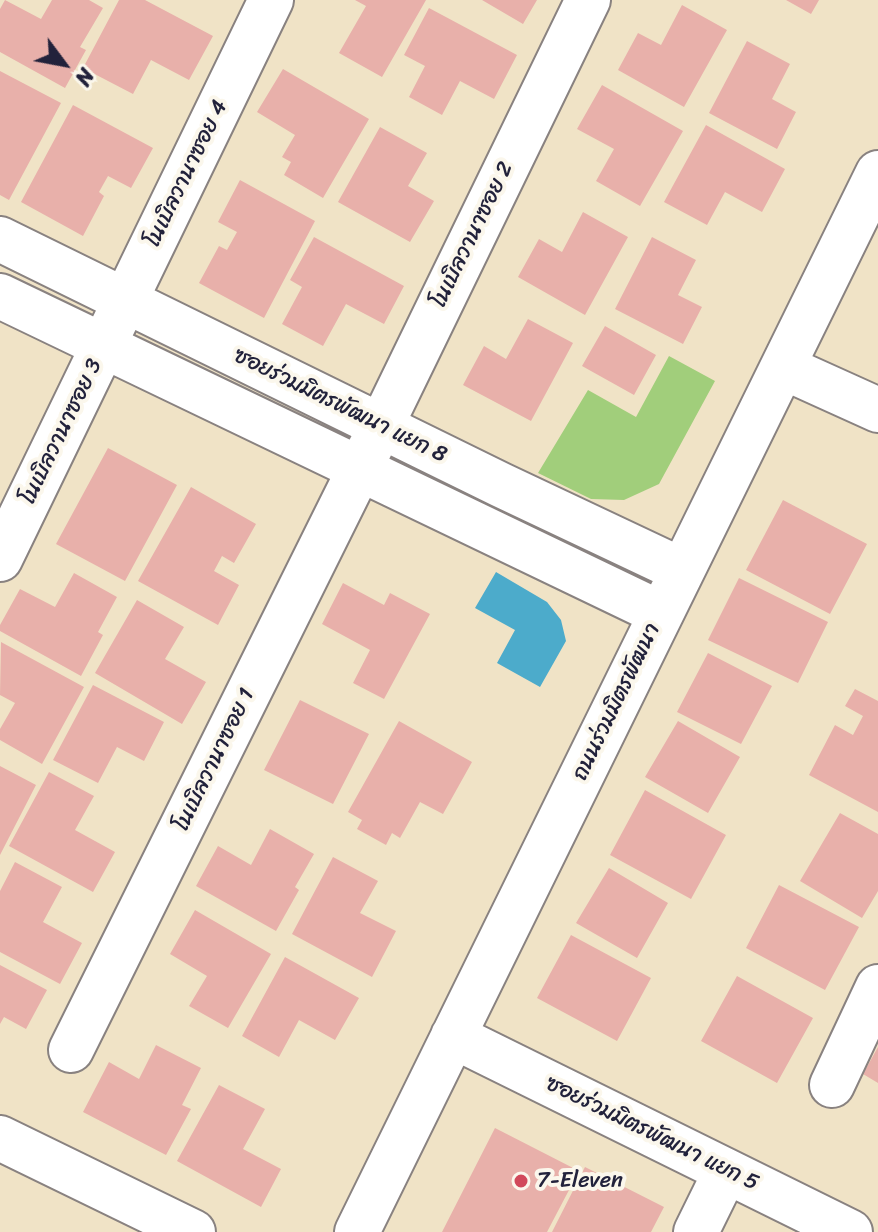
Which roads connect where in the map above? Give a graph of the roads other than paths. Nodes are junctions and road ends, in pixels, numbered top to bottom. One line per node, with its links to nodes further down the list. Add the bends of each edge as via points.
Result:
1 (271, 0): 6 (street, โนเบิลวานาซอย 4)
2 (588, 0): 10 (street, โนเบิลวานาซอย 2)
3 (878, 173): 8 (street, ถนนร่วมมิตรพัฒนา)
4 (0, 239): 6 (street, ซอยร่วมมิตรพัฒนา แยก 8)
5 (0, 296): 7 (street)
6 (126, 302): 7 (street, โนเบิลวานาซอย 4); 10 (street, ซอยร่วมมิตรพัฒนา แยก 8)
7 (103, 348): 11 (street); 12 (street, โนเบิลวานาซอย 3)
8 (783, 367): 9 (street); 13 (street, ถนนร่วมมิตรพัฒนา)
9 (878, 410)
10 (381, 426): 11 (street, โนเบิลวานาซอย 2); 13 (street, ซอยร่วมมิตรพัฒนา แยก 8)
11 (359, 470): 14 (street); 17 (street, โนเบิลวานาซอย 1)
12 (0, 559)
13 (681, 570): 14 (street, ถนนร่วมมิตรพัฒนา)
14 (660, 613): 16 (street, ถนนร่วมมิตรพัฒนา)
15 (878, 987): 18 (street)
16 (453, 1036): 20 (street, ซอยร่วมมิตรพัฒนา แยก 5); 22 (street, ถนนร่วมมิตรพัฒนา)
17 (71, 1050)
18 (832, 1085)
19 (0, 1138): 21 (street)
20 (726, 1171): 23 (street); 24 (street, ซอยร่วมมิตรพัฒนา แยก 5)
21 (193, 1232)
22 (357, 1232)
23 (696, 1232)
24 (850, 1232)

